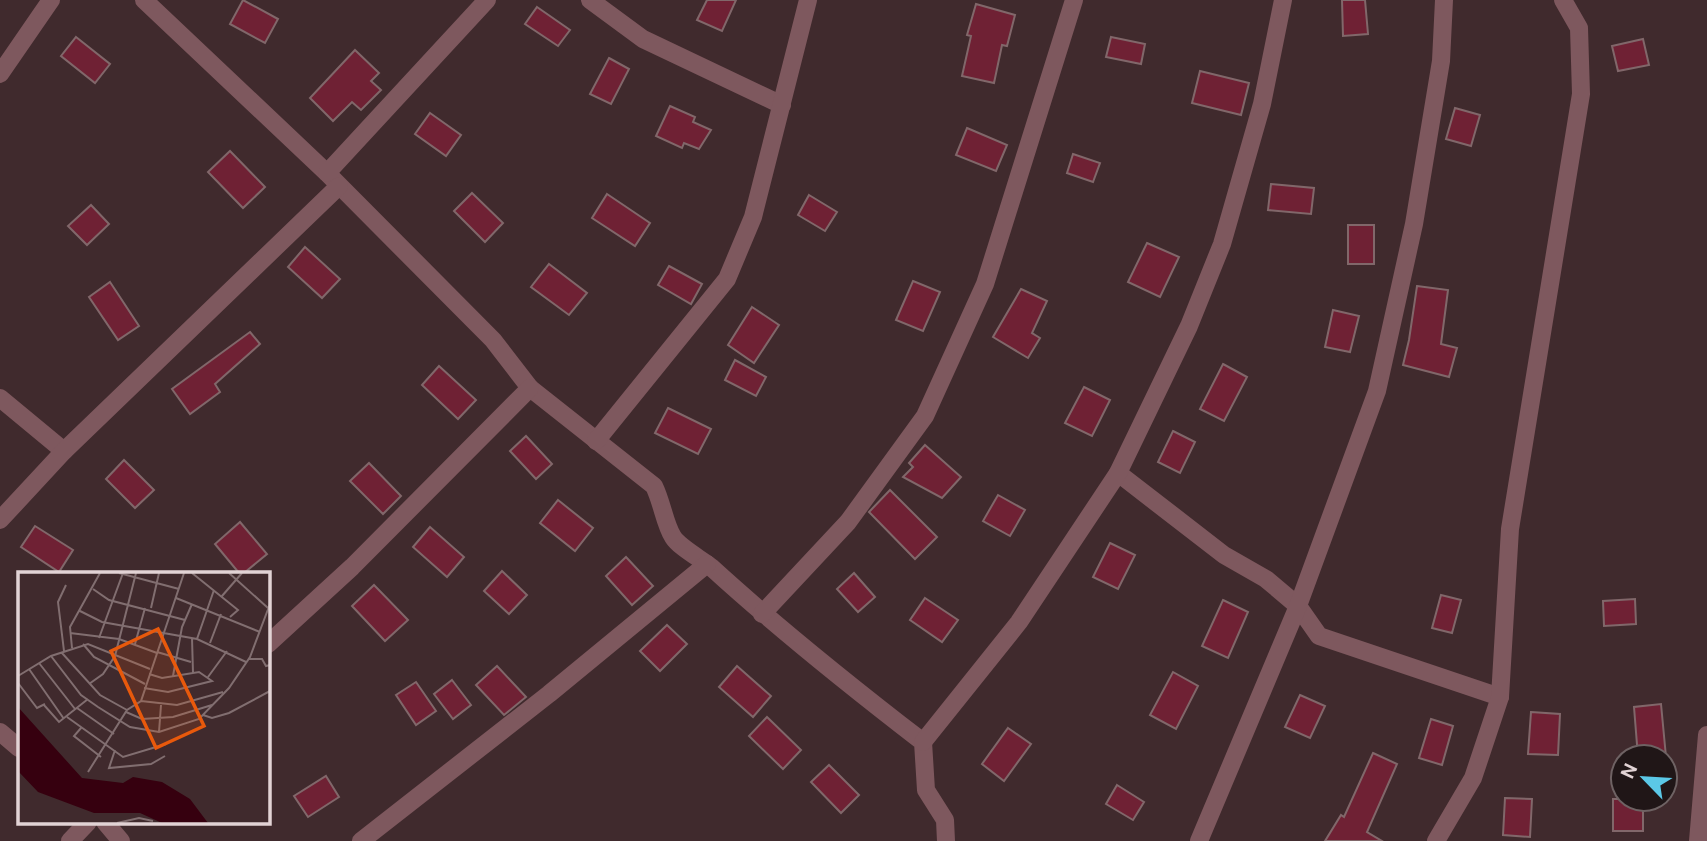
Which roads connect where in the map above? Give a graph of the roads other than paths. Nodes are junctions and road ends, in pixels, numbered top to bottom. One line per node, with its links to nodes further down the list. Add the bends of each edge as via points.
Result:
1 (51, 0): 10 (street)
2 (144, 0): 12 (street)
3 (487, 0): 12 (street)
4 (590, 0): 11 (street, via 643,39)
5 (808, 0): 11 (street)
6 (1074, 0): 21 (street, via 985,284 925,416 848,522)
7 (1283, 0): 17 (street, via 1262,104 1222,244 1189,326)
8 (1444, 0): 20 (street, via 1441,61 1414,224 1377,391)
9 (1563, 0): 23 (street, via 1579,28 1581,94 1510,529)
10 (0, 74)
11 (782, 105): 15 (street, via 753,217 727,279)
12 (333, 179): 13 (street, via 493,340); 16 (street)
13 (530, 388): 15 (street); 22 (street, via 352,567)
14 (0, 398): 16 (street)
15 (596, 441): 19 (street, via 654,486 673,538)
16 (64, 451): 18 (street)
17 (1118, 473): 20 (street); 26 (street, via 1019,622)
18 (0, 520)
19 (707, 564): 21 (street); 32 (street)
20 (1298, 606): 23 (street, via 1319,636); 34 (street)
21 (762, 614): 26 (street)
22 (270, 642)
23 (1500, 697): 35 (street, via 1473,778)
24 (0, 732): 27 (street)
25 (1707, 735): 36 (street)
26 (923, 741): 33 (street, via 926,790 945,820)
27 (18, 747)
28 (86, 824): 30 (street)
29 (107, 824): 31 (street)
30 (70, 841)
31 (121, 841)
32 (361, 841)
33 (946, 841)
34 (1199, 841)
35 (1436, 841)
36 (1698, 841)

